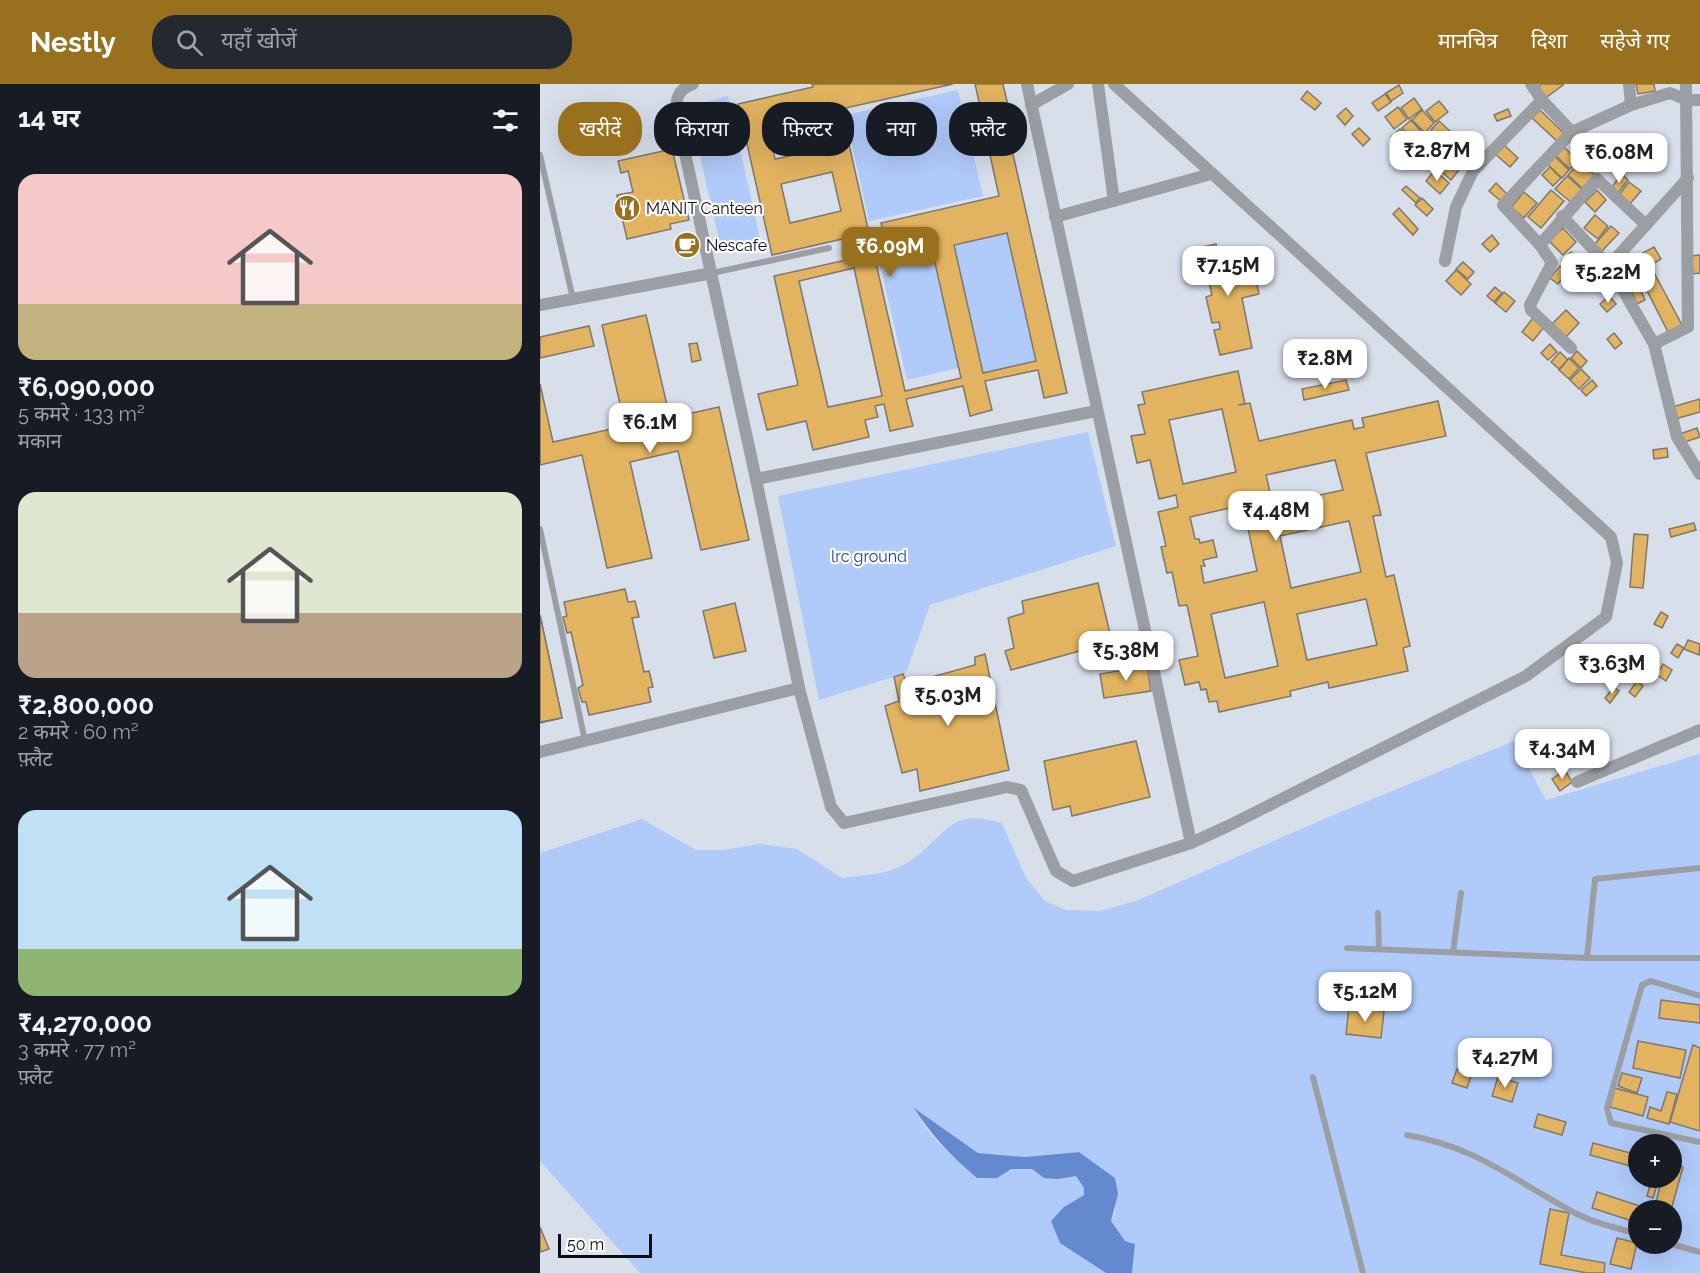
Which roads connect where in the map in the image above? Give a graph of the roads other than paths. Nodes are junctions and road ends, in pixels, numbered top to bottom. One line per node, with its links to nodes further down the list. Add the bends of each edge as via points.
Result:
1 (693, 84): 25 (street, via 684,87 676,98 676,112)
2 (1027, 84): 11 (street)
3 (1068, 84): 11 (street)
4 (1098, 84): 17 (street)
5 (1114, 84): 15 (street)
6 (1531, 84): 9 (street)
7 (1629, 84): 12 (street)
8 (1686, 84): 10 (street)
9 (1542, 100): 13 (street); 23 (street, via 1473,171 1456,207)
10 (1694, 100): 12 (street, via 1671,93); 16 (street)
11 (1031, 105): 19 (street)
12 (1631, 105): 13 (street)
13 (1572, 132): 21 (street, via 1503,205)
14 (540, 155): 26 (lane)
15 (1210, 174): 17 (street); 39 (street, via 1611,537 1617,563 1606,617 1526,676)
16 (1688, 178): 20 (street); 28 (street, via 1688,327)
17 (1114, 201): 19 (street)
18 (1562, 216): 20 (street, via 1597,179); 21 (street); 24 (street)
19 (1055, 217): 30 (street)
20 (1646, 225): 24 (street)
21 (1540, 244): 29 (street, via 1552,263 1529,307)
22 (829, 248): 25 (lane)
23 (1445, 261)
24 (1609, 266): 28 (street)
25 (712, 273): 26 (street); 32 (street)
26 (573, 299): 27 (street)
27 (540, 305)
28 (1654, 345): 31 (street, via 1677,437)
29 (1571, 348)
30 (1096, 411): 32 (street); 39 (street)
31 (1700, 474)
32 (756, 479): 34 (street)
33 (540, 529): 36 (lane)
34 (799, 688): 36 (street); 39 (street, via 831,807 844,823 1007,787 1021,790 1056,872 1073,880)
35 (1700, 730): 38 (street)
36 (585, 741): 37 (street)
37 (540, 752)
38 (1577, 782)
39 (1191, 843)
40 (1700, 868): 46 (lane, via 1595,879)
41 (1461, 893): 45 (lane)
42 (1377, 913): 44 (lane)
43 (1347, 948): 44 (lane)
44 (1378, 949): 45 (lane)
45 (1453, 952): 46 (lane)
46 (1587, 958): 47 (lane)
47 (1700, 958)
48 (1700, 996): 51 (lane, via 1651,981 1642,985 1607,1108 1611,1123)
49 (1313, 1077): 55 (lane)
50 (1407, 1135): 52 (lane, via 1464,1150 1577,1214)
51 (1700, 1143)
52 (1628, 1231)
53 (1682, 1247): 54 (lane)
54 (1700, 1252)
55 (1363, 1273)

